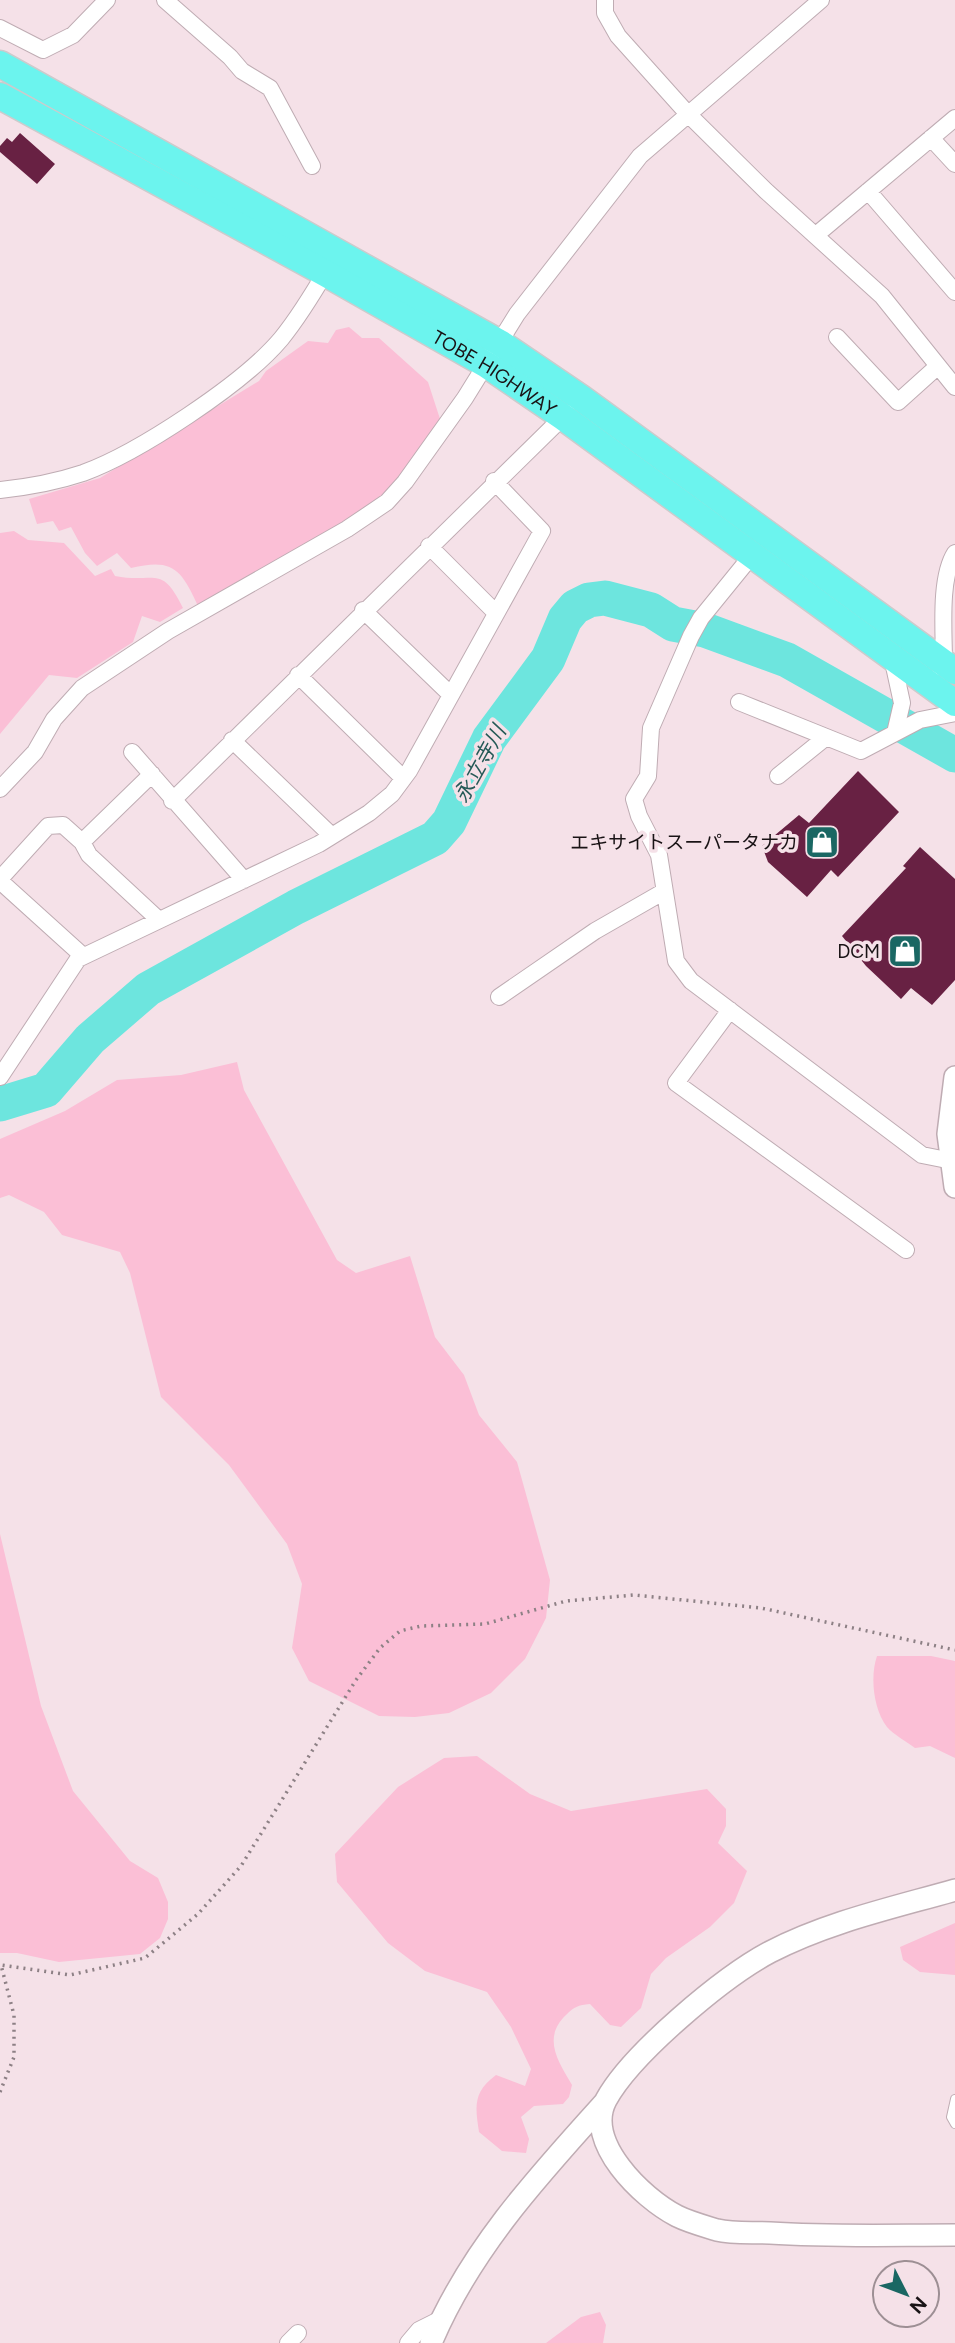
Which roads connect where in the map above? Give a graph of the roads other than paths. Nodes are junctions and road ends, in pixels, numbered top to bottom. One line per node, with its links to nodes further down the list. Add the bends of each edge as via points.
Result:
1 (107, 0): 5 (street, via 73,36 43,50)
2 (165, 0): 12 (street, via 242,71 270,88)
3 (605, 0): 8 (street, via 605,13 618,36)
4 (821, 0): 8 (street)
5 (0, 28)
6 (0, 64): 15 (highway, TOBE HIGHWAY)
7 (0, 96): 15 (highway, TOBE HIGHWAY)
8 (687, 113): 14 (street); 18 (street, via 640,156 517,314)
9 (955, 118): 10 (street)
10 (931, 138): 11 (street); 13 (street)
11 (955, 164)
12 (312, 166)
13 (868, 191): 14 (street); 16 (street)
14 (816, 235): 19 (street, via 883,296)
15 (332, 261): 18 (highway, TOBE HIGHWAY); 23 (street, via 280,340 222,391 145,442 85,472 39,486)
16 (955, 292)
17 (837, 337): 19 (street, via 898,402)
18 (493, 354): 21 (highway, TOBE HIGHWAY); 43 (street, via 387,502 168,631 82,688 54,719 35,752)
19 (938, 366): 20 (street)
20 (955, 387)
21 (572, 407): 22 (street); 26 (highway, TOBE HIGHWAY); 30 (highway, TOBE HIGHWAY)
22 (495, 481): 24 (street); 28 (street, via 542,531)
23 (0, 490)
24 (429, 546): 27 (street); 28 (street)
25 (955, 553): 30 (street, via 944,606)
26 (753, 555): 29 (highway, TOBE HIGHWAY); 49 (street, via 701,618 651,728 648,776 634,799 659,855)
27 (363, 610): 31 (street); 32 (street)
28 (496, 613): 32 (street)
29 (892, 656): 30 (highway, TOBE HIGHWAY); 36 (street, via 902,704)
30 (942, 672): 34 (highway, TOBE HIGHWAY)
31 (298, 675): 38 (street); 42 (street)
32 (451, 695): 42 (street)
33 (738, 702): 37 (street)
34 (955, 703)
35 (955, 713): 36 (street, via 920,720)
36 (895, 733): 37 (street, via 861,751)
37 (825, 738): 41 (street)
38 (232, 740): 44 (street); 45 (street)
39 (132, 752): 40 (street)
40 (152, 774): 44 (street); 46 (street)
41 (778, 776)
42 (403, 778): 45 (street, via 369,813)
43 (0, 789)
44 (172, 801): 48 (street)
45 (332, 836): 48 (street)
46 (82, 842): 47 (street, via 62,825 48,827); 50 (street, via 89,855)
47 (0, 880): 51 (street)
48 (244, 880): 50 (street)
49 (663, 892): 52 (street, via 594,931); 53 (street, via 676,961 691,981)
50 (159, 920): 51 (street)
51 (83, 956): 54 (street)
52 (499, 998)
53 (730, 1010): 56 (street, via 922,1155); 58 (street, via 676,1083)
54 (0, 1077)
55 (955, 1077): 56 (street, via 948,1134)
56 (951, 1161): 57 (street)
57 (955, 1187)
58 (906, 1251)
59 (955, 1890): 61 (street, via 849,1920 769,1953 717,1986 655,2041)
60 (955, 2099): 62 (lane, via 951,2116)
61 (605, 2102): 63 (street, via 600,2134 613,2157 642,2191 677,2216 720,2231); 64 (street, via 482,2248)
62 (955, 2124)
63 (955, 2235)
64 (441, 2319): 65 (street, via 419,2330); 66 (street)
65 (408, 2343)
66 (431, 2343)

